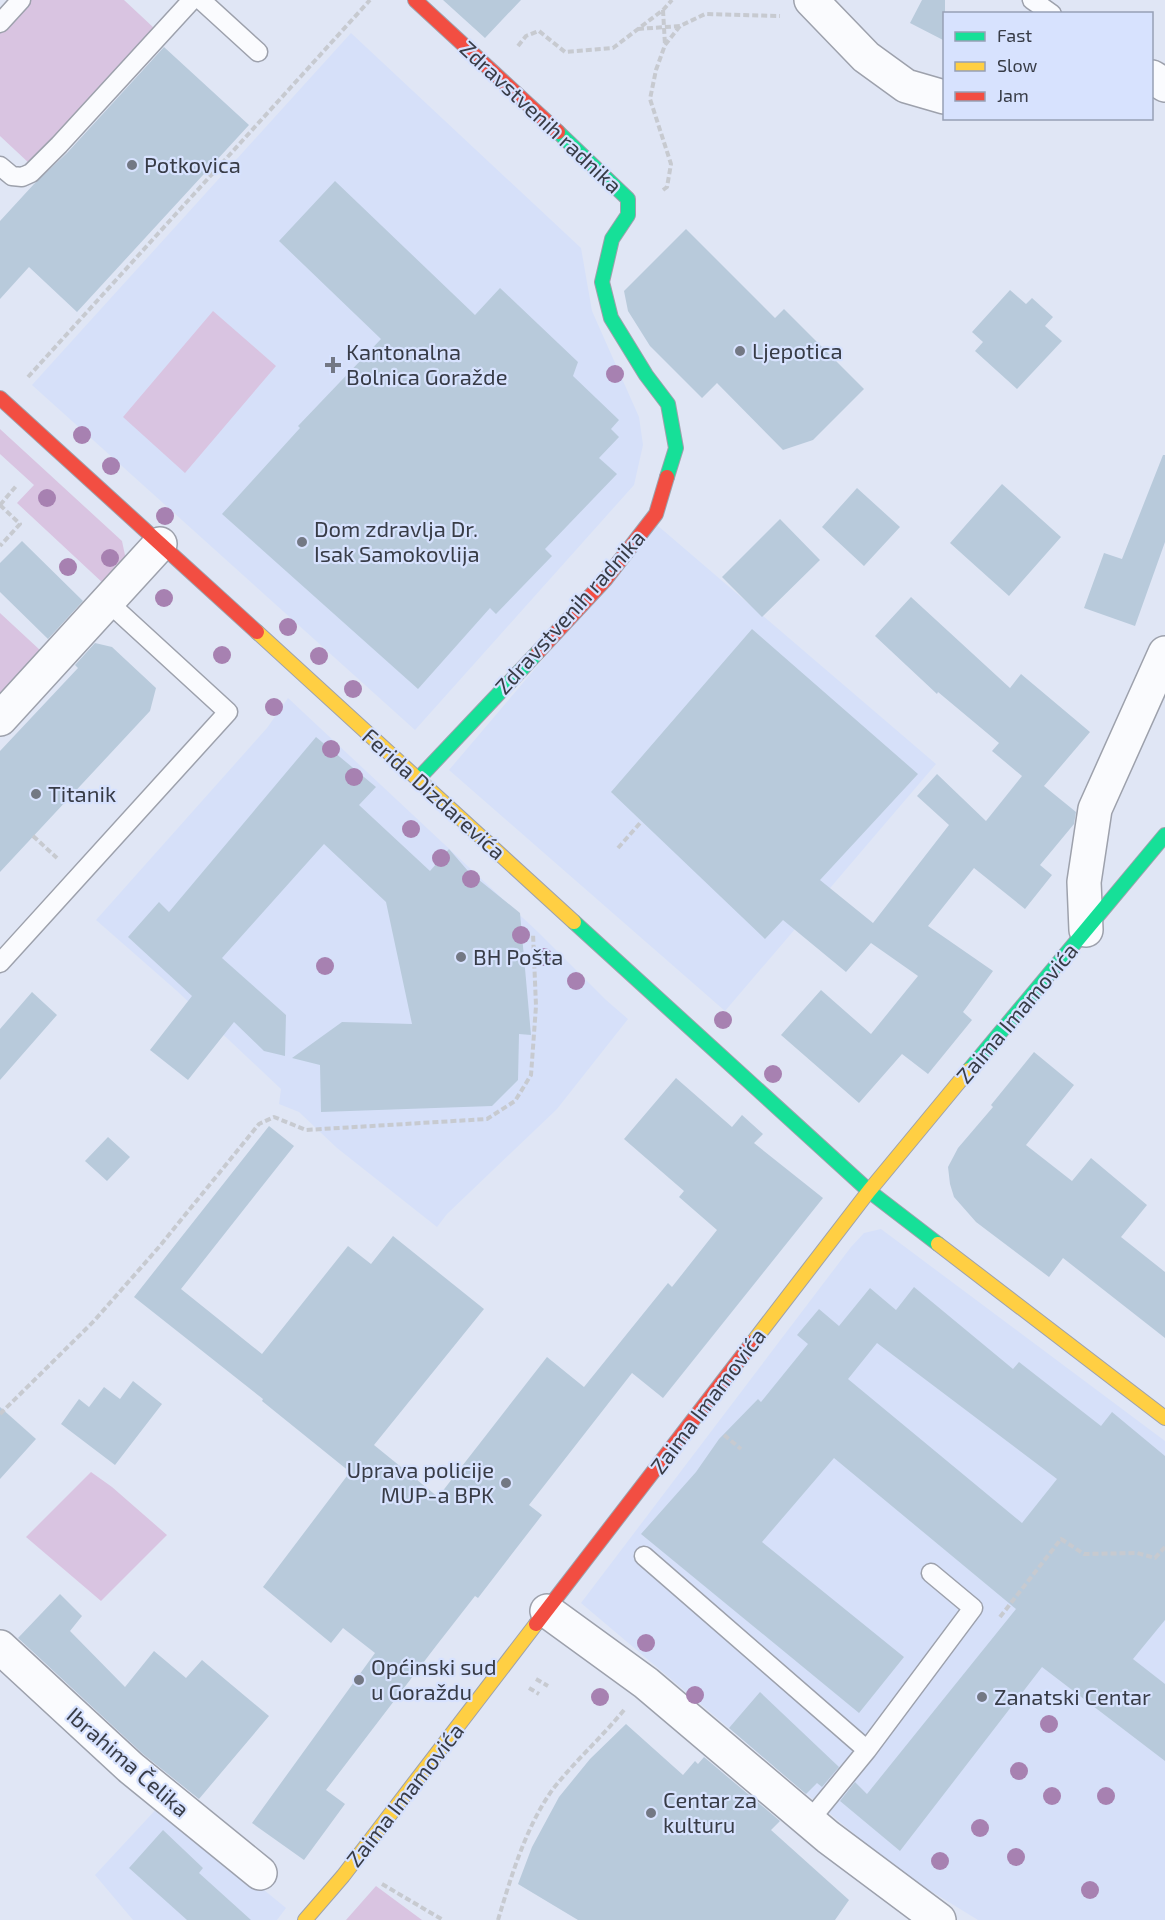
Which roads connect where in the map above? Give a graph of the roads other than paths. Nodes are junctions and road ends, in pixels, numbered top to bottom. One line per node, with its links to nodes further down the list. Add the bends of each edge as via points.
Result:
1 (21, 0): 8 (lane)
2 (192, 0): 11 (lane, via 31,173 12,176)
3 (201, 0): 9 (lane)
4 (415, 0): 17 (street, Zdravstvenih radnika, via 628,199 628,215 612,239 602,282 611,318 668,404 676,448 656,514 605,580)
5 (1032, 0): 7 (lane)
6 (816, 5): 10 (street, via 866,57 906,86)
7 (1049, 12)
8 (0, 23)
9 (258, 52)
10 (943, 96)
11 (0, 166)
12 (2, 400): 13 (street, Ferida Dizdarevića)
13 (160, 544): 14 (street); 17 (street, Ferida Dizdarevića)
14 (108, 602): 16 (street); 20 (lane, via 228,712)
15 (1165, 654): 19 (street, via 1095,809 1084,882)
16 (0, 719)
17 (418, 779): 21 (street, Ferida Dizdarevića)
18 (1165, 835): 19 (street, Zaima Imamovića)
19 (1086, 930): 21 (street, Zaima Imamovića)
20 (0, 963)
21 (869, 1191): 22 (street); 25 (street, Zaima Imamovića)
22 (1165, 1418)
23 (644, 1556): 27 (lane)
24 (931, 1573): 27 (lane, via 974,1608)
25 (547, 1611): 28 (street, via 646,1683); 30 (street, Zaima Imamovića)
26 (0, 1647): 29 (street, Ibrahima Čelika, via 131,1768)
27 (867, 1750): 28 (lane)
28 (809, 1821): 31 (street)
29 (260, 1873)
30 (305, 1920)
31 (939, 1920)

